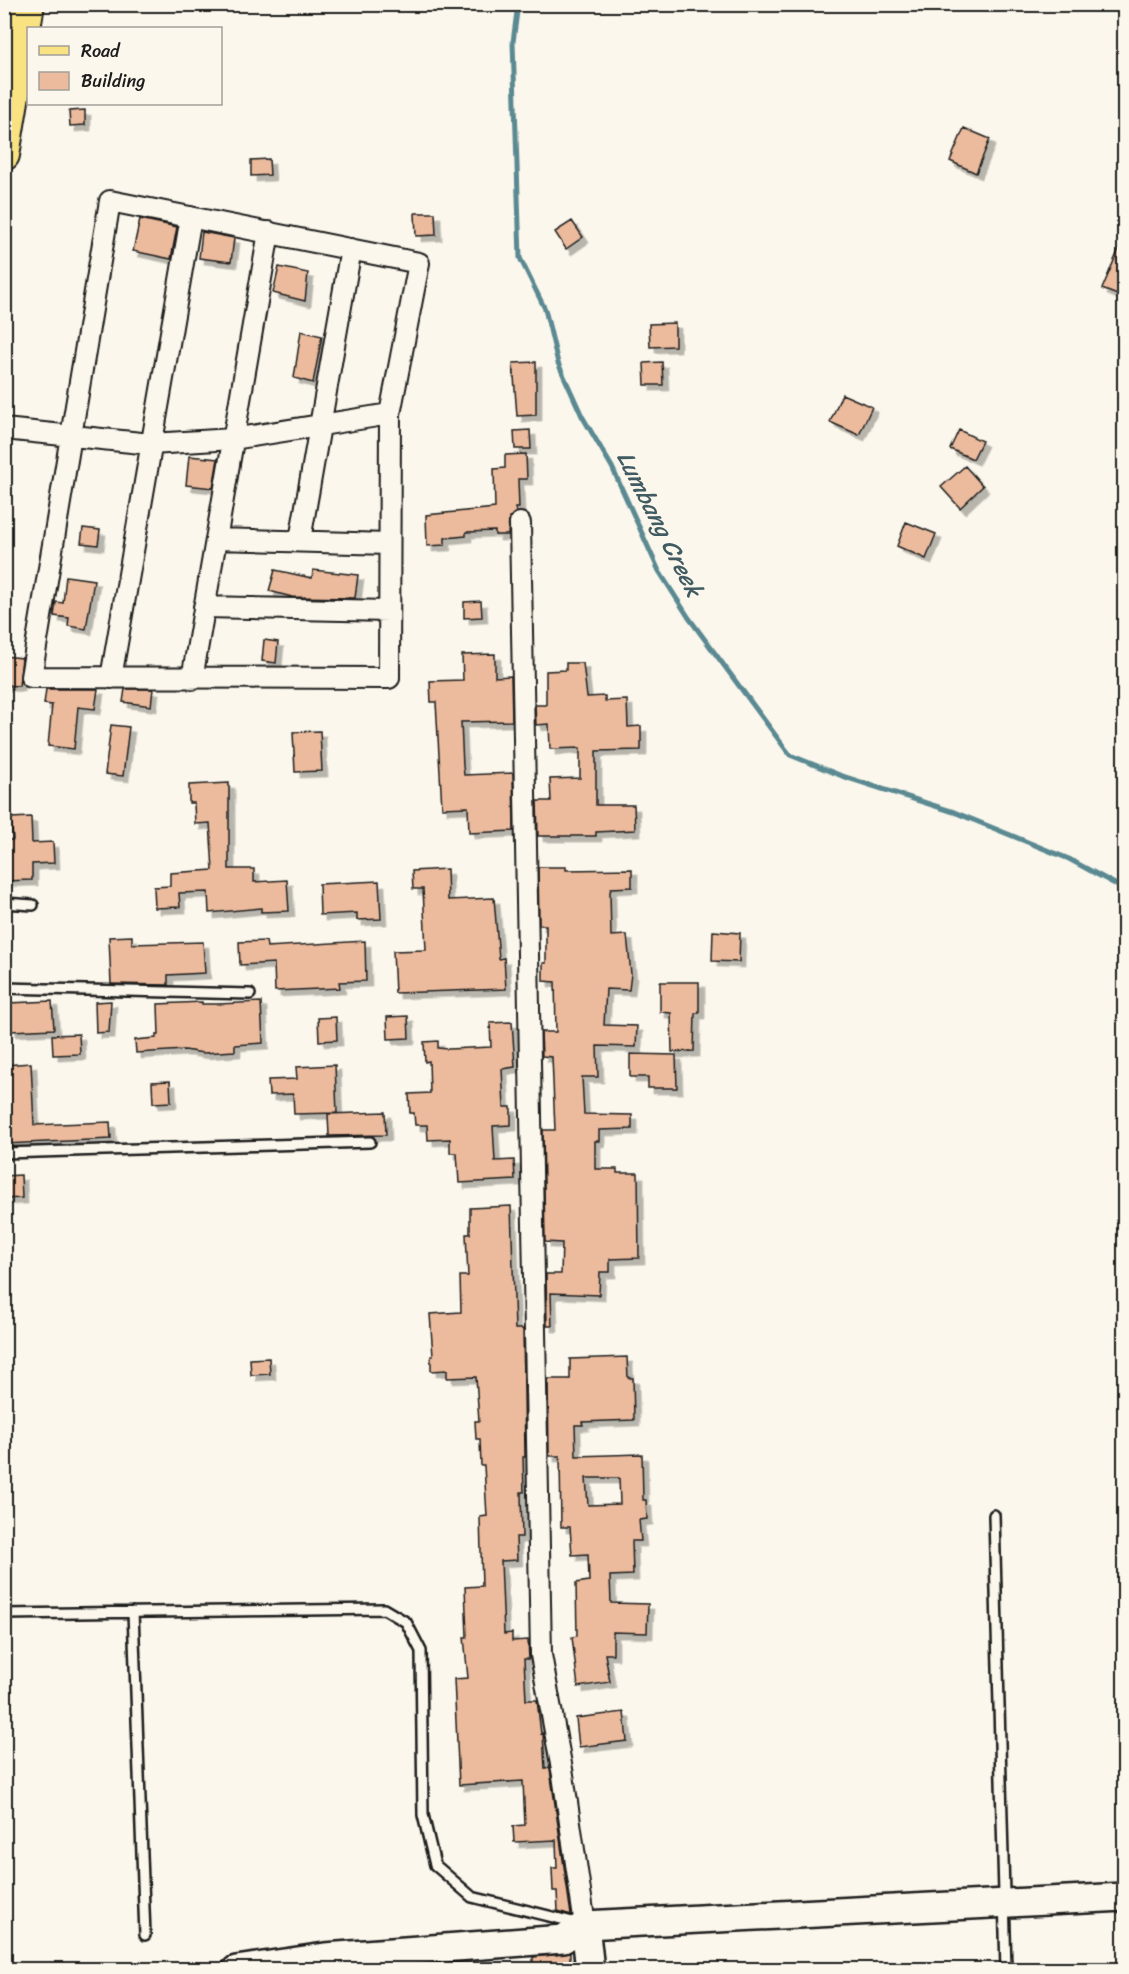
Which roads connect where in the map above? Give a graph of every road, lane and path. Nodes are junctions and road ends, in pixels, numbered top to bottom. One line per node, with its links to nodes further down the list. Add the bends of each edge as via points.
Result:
1 (28, 4): 2 (main road)
2 (4, 155)
3 (191, 217): 4 (street); 9 (street, via 110,201); 11 (street)
4 (269, 232): 5 (street); 10 (street)
5 (351, 249): 6 (street, via 419,262); 7 (street)
6 (390, 414): 7 (street); 15 (street)
7 (320, 425): 10 (street); 14 (street)
8 (4, 429): 9 (street)
9 (70, 436): 11 (street); 18 (street, via 31,677)
10 (233, 439): 11 (street); 13 (street)
11 (151, 444): 18 (street)
12 (520, 523): 31 (street, via 541,1655)
13 (216, 539): 14 (street); 16 (street)
14 (300, 540): 15 (street)
15 (389, 544): 17 (street)
16 (204, 607): 17 (street); 19 (street)
17 (389, 611): 19 (street, via 389,678)
18 (111, 678): 19 (street)
19 (192, 679)
20 (4, 903): 21 (lane)
21 (33, 904)
22 (4, 988): 23 (lane)
23 (250, 994)
24 (370, 1142): 25 (lane)
25 (4, 1153)
26 (994, 1515): 30 (lane)
27 (133, 1612): 28 (lane); 31 (lane, via 384,1609 406,1622 421,1651 423,1815 435,1865 472,1897); 32 (lane)
28 (4, 1614)
29 (1125, 1897): 30 (street)
30 (1005, 1901): 31 (street); 35 (lane)
31 (585, 1925): 33 (street, via 563,1939 325,1957); 34 (street)
32 (145, 1935)
33 (236, 1970)
34 (590, 1970)
35 (1006, 1970)

